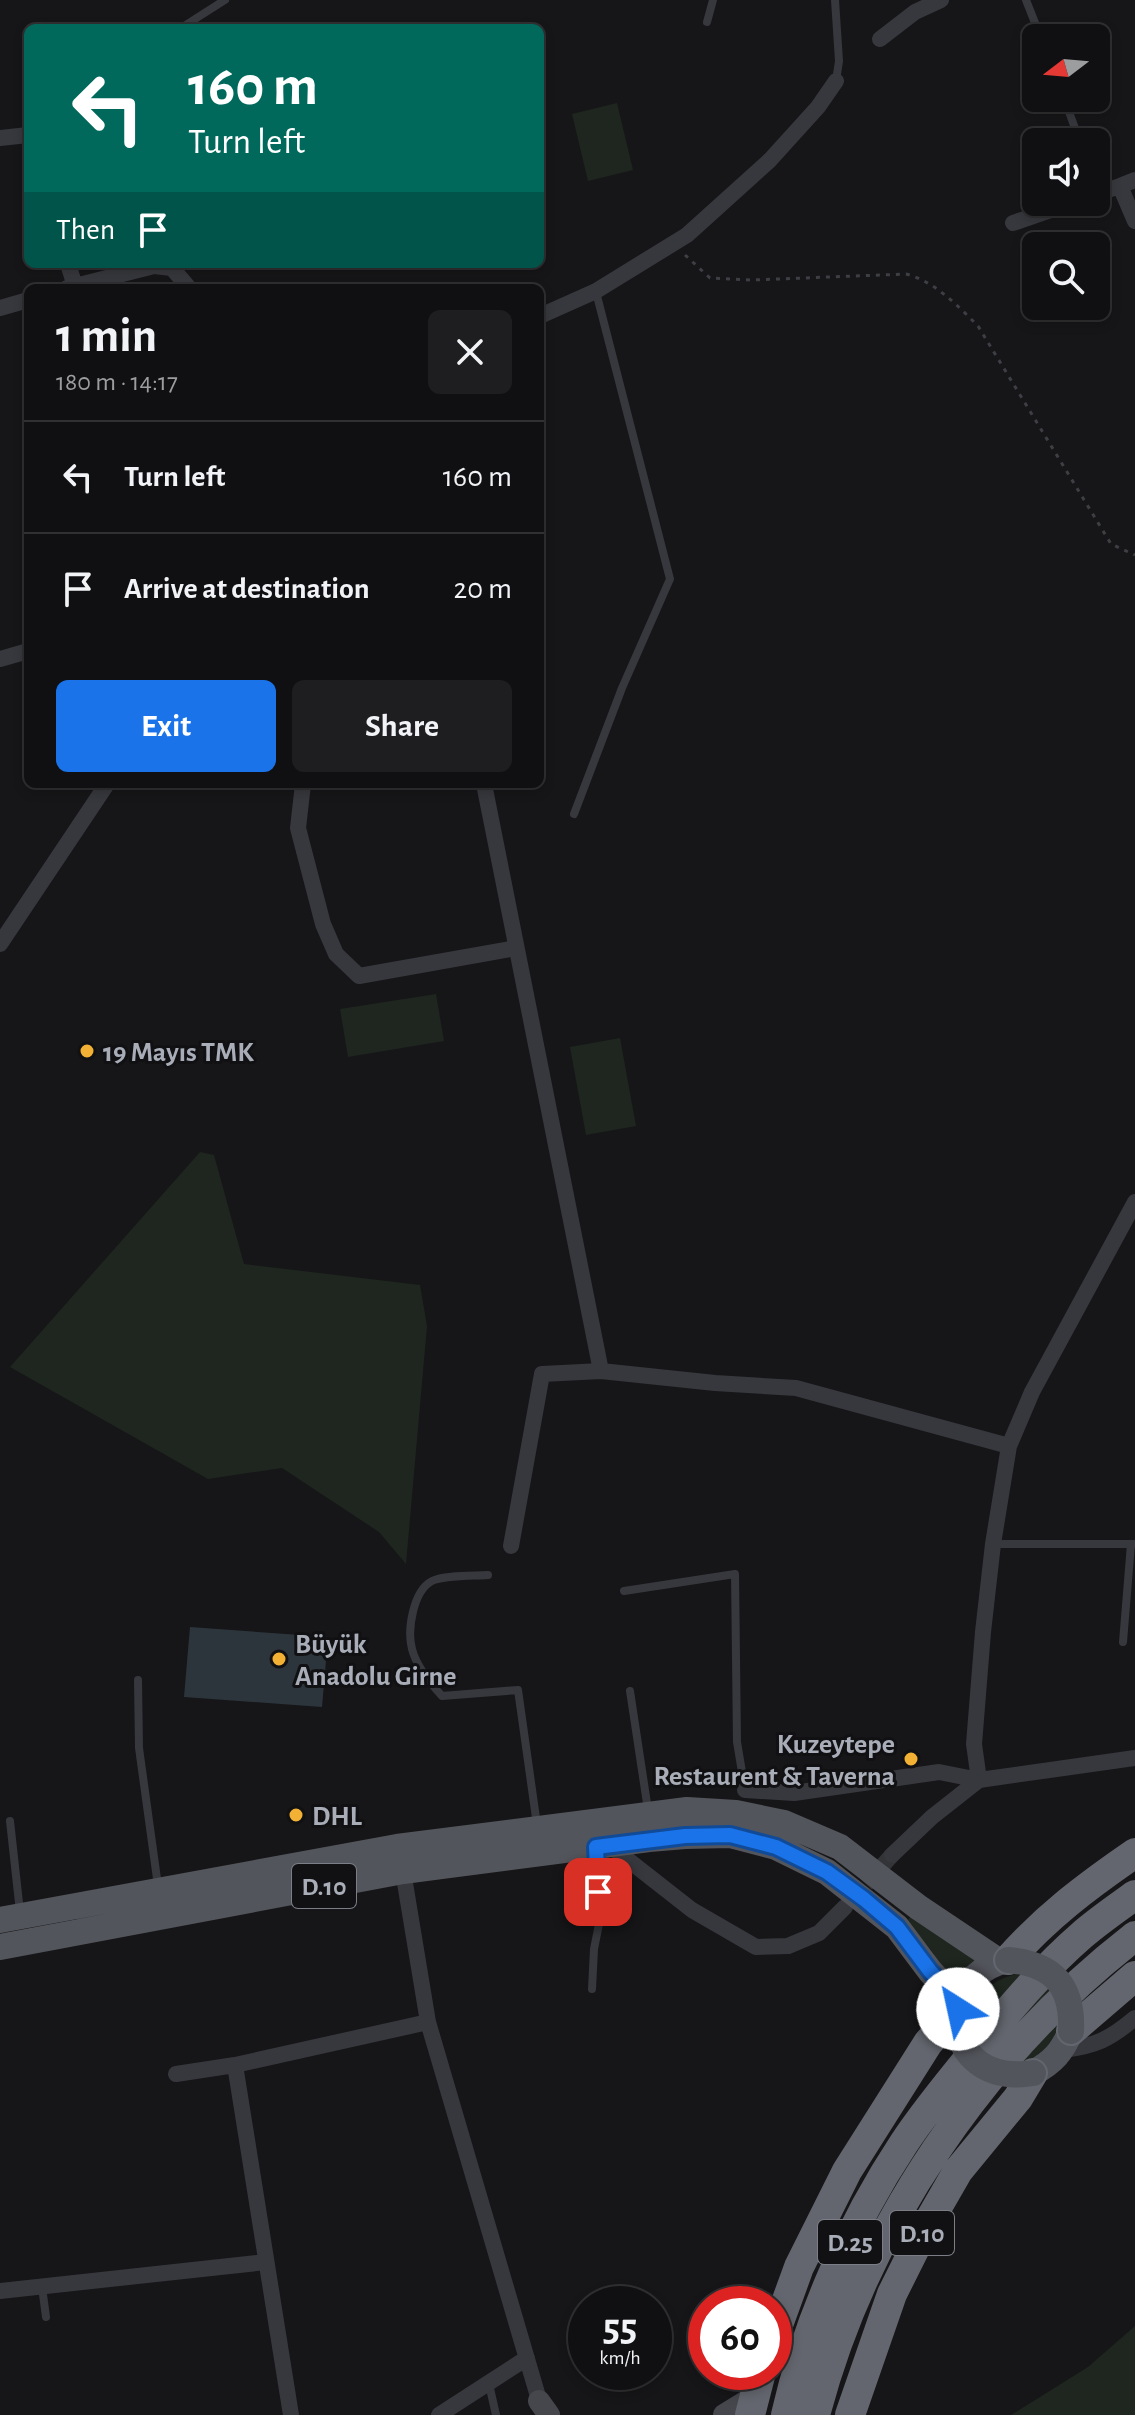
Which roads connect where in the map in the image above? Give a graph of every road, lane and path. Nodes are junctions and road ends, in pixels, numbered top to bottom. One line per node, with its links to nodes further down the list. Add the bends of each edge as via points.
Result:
1 (225, 0): 7 (lane)
2 (713, 0): 6 (lane)
3 (835, 0): 10 (lane)
4 (941, 0): 9 (street)
5 (1026, 0): 8 (lane)
6 (707, 22)
7 (187, 24)
8 (1035, 24)
9 (880, 39)
10 (836, 81): 17 (street, via 770,160)
11 (24, 135): 12 (street)
12 (0, 138)
13 (1128, 183): 15 (street)
14 (1033, 216): 16 (street)
15 (1135, 221)
16 (1013, 223)
17 (673, 244): 22 (street); 26 (path, via 710,278 921,278 978,326 1111,544)
18 (146, 268): 20 (street)
19 (172, 268): 21 (street)
20 (83, 284)
21 (186, 284)
22 (596, 291): 25 (street); 32 (lane, via 670,579)
23 (24, 301): 24 (street)
24 (0, 308)
25 (544, 314)
26 (1135, 555)
27 (24, 652): 28 (street)
28 (0, 659)
29 (104, 788): 33 (street)
30 (303, 788): 34 (street, via 298,828 323,924 336,954 359,976)
31 (485, 788): 34 (street)
32 (574, 814)
33 (0, 944)
34 (516, 948): 36 (street)
35 (1135, 1202): 37 (street, via 1032,1392)
36 (601, 1371): 37 (street, via 796,1388); 40 (street, via 542,1374)
37 (1009, 1446): 38 (street)
38 (993, 1544): 39 (lane); 47 (street, via 974,1744)
39 (1133, 1544): 43 (lane)
40 (511, 1546)
41 (488, 1575): 51 (lane, via 434,1580 420,1591 411,1624 412,1649 442,1696 518,1690)
42 (624, 1591): 48 (lane, via 735,1574 737,1742)
43 (1123, 1642)
44 (138, 1680): 56 (lane, via 139,1748)
45 (630, 1691): 49 (lane)
46 (1135, 1758): 47 (street)
47 (979, 1780): 48 (street, via 939,1772 794,1793); 54 (street)
48 (745, 1790)
49 (649, 1815): 51 (main road, D.10); 62 (main road, D.10, via 687,1810 784,1823 840,1847 918,1907)
50 (10, 1821): 59 (lane)
51 (537, 1829): 56 (main road, D.10, via 397,1847)
52 (602, 1846): 55 (main road, D.10); 58 (street, via 692,1910 756,1947 788,1946 819,1933); 64 (lane, via 595,1865 600,1919); 65 (main road, D.10, via 730,1835 776,1847 827,1872 897,1927)
53 (1135, 1853): 62 (highway, via 1036,1927)
54 (892, 1855)
55 (403, 1871): 61 (main road, D.10); 67 (street)
56 (158, 1891): 59 (main road, D.10)
57 (1135, 1895): 85 (highway, D.25, via 1082,1935 1011,2008 904,2144 822,2298)
58 (845, 1907)
59 (10, 1918)
60 (1135, 1936): 86 (highway, D.25, via 1032,2030 933,2155 885,2234 853,2302)
61 (0, 1947)
62 (1004, 1961): 65 (main road, via 981,1970 967,1984); 68 (main road, D.10, bridge, via 1030,1962 1050,1972 1064,1989 1072,2009)
63 (1135, 1976): 68 (highway)
64 (592, 1989)
65 (958, 2006): 70 (main road, bridge, via 963,2044 975,2061 993,2072); 73 (highway, via 928,2043 847,2171)
66 (1135, 2018): 68 (street, via 1093,2047)
67 (428, 2022): 69 (street); 77 (street)
68 (1067, 2041): 70 (main road, D.10, via 1050,2064)
69 (235, 2065): 71 (street); 72 (street)
70 (1033, 2073): 87 (highway, D.10, via 958,2171 924,2230 892,2294)
71 (176, 2074)
72 (266, 2262): 74 (street); 82 (street)
73 (792, 2286)
74 (42, 2287): 75 (street); 76 (lane)
75 (0, 2291)
76 (46, 2317)
77 (527, 2358): 78 (street); 80 (street)
78 (489, 2383): 81 (street); 83 (lane)
79 (755, 2394): 84 (main road)
80 (544, 2410)
81 (445, 2413)
82 (291, 2415)
83 (496, 2415)
84 (724, 2415)
85 (786, 2415)
86 (815, 2415)
87 (850, 2415)

